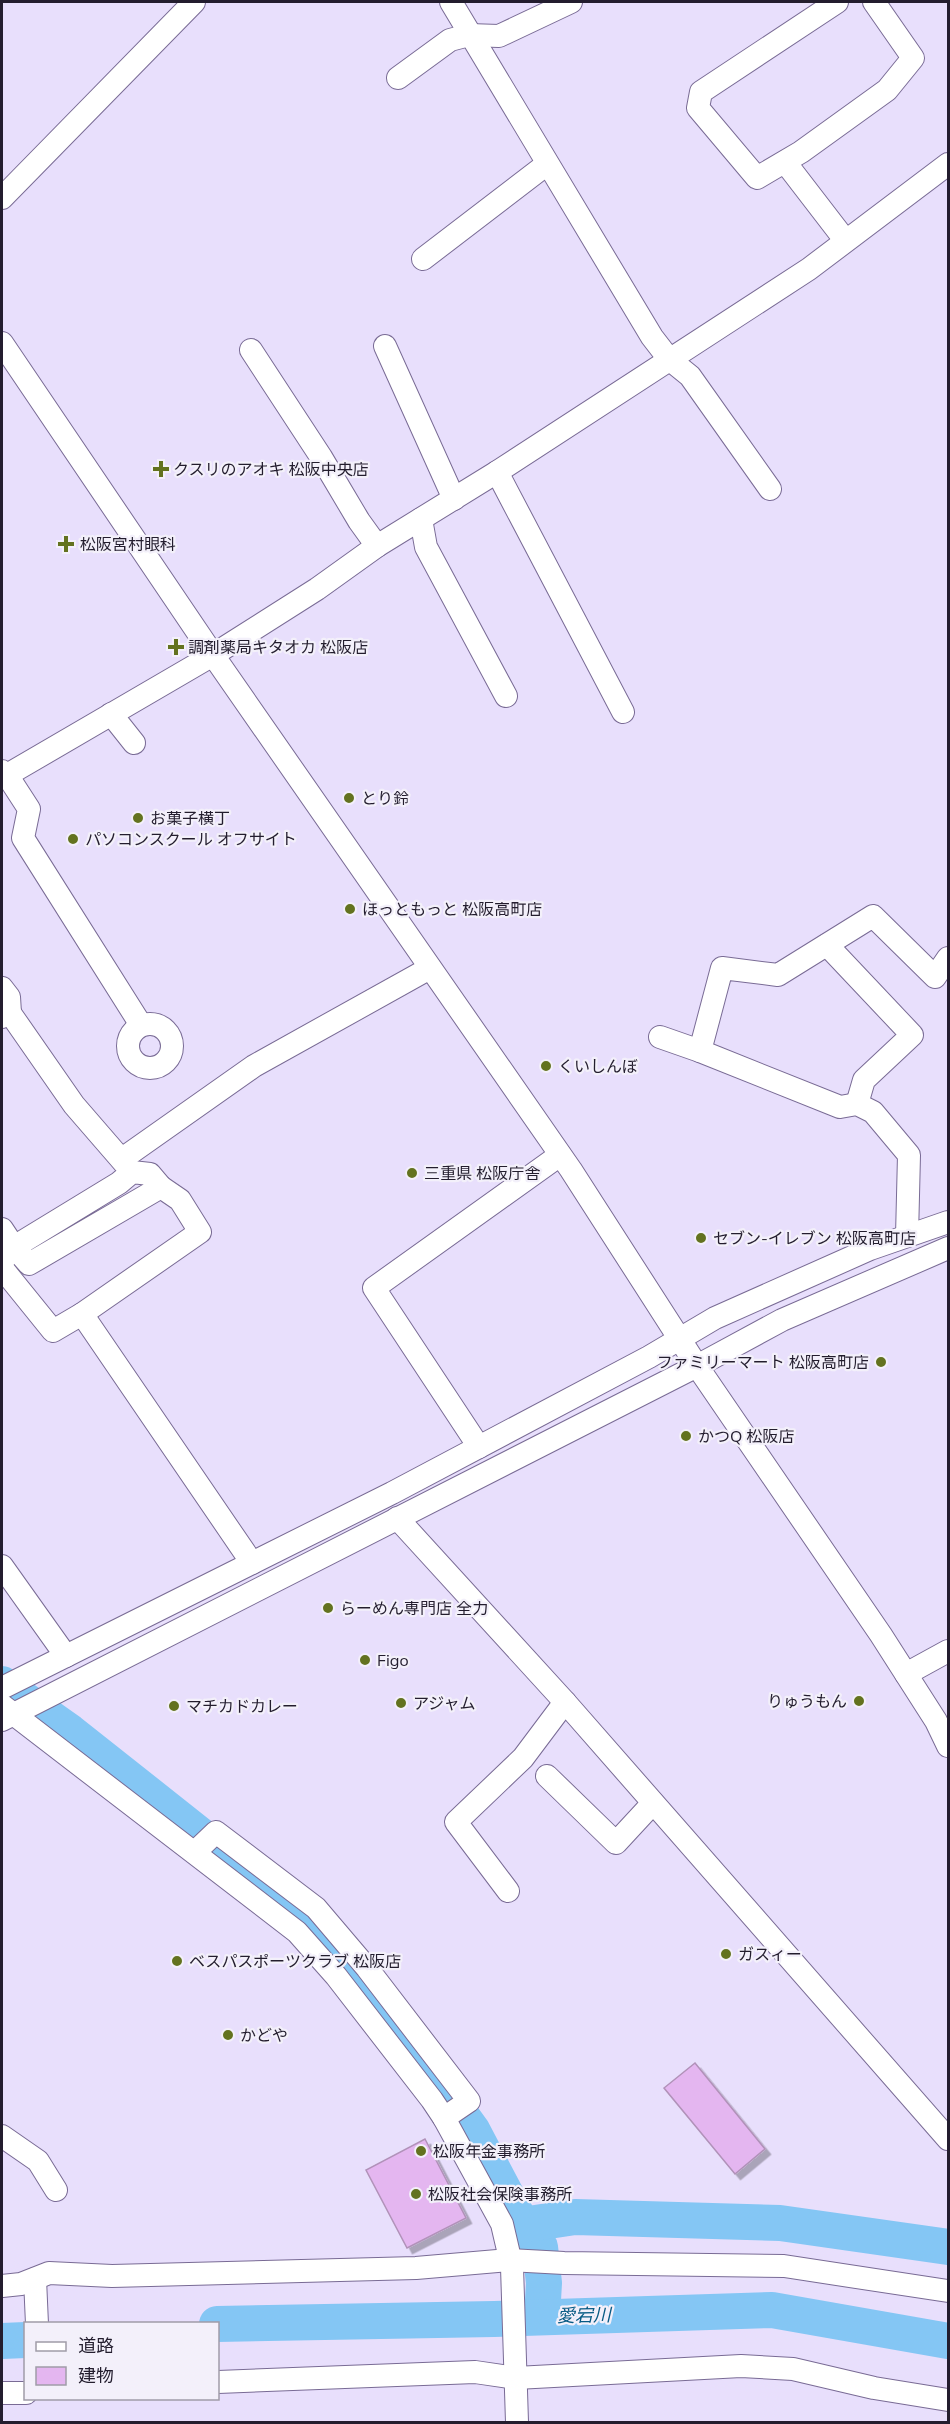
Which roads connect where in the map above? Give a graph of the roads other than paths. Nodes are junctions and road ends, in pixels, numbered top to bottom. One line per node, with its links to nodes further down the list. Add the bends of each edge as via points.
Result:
1 (194, 2): 11 (street)
2 (451, 2): 6 (street)
3 (571, 2): 6 (street, via 499,36)
4 (837, 2): 8 (street, via 701,92 698,108 757,178)
5 (874, 2): 8 (street, via 913,58 887,90)
6 (469, 35): 7 (street, via 450,40); 9 (street)
7 (398, 78)
8 (785, 162): 12 (street)
9 (547, 164): 13 (street); 17 (street)
10 (948, 164): 12 (street)
11 (2, 198)
12 (845, 240): 17 (street, via 809,269)
13 (423, 260)
14 (2, 344): 23 (street)
15 (385, 346): 20 (street)
16 (251, 350): 22 (street)
17 (669, 359): 18 (street); 19 (street, via 690,376)
18 (497, 472): 20 (street); 25 (street)
19 (770, 489)
20 (453, 499): 21 (street)
21 (421, 519): 22 (street); 24 (street, via 426,547)
22 (377, 546): 23 (street)
23 (213, 655): 26 (street); 31 (street)
24 (506, 696)
25 (623, 712)
26 (111, 714): 27 (street); 28 (street)
27 (134, 743)
28 (3, 774): 35 (street, via 29,809 23,838)
29 (827, 945): 32 (street, via 873,916); 37 (street, via 778,975 722,968); 38 (street, via 912,1035 864,1080)
30 (948, 958): 32 (street)
31 (430, 968): 39 (street); 40 (street, via 254,1065)
32 (942, 983)
33 (2, 988): 34 (street, via 9,997)
34 (6, 1015): 40 (street, via 74,1105)
35 (141, 1025)
36 (660, 1037): 37 (street)
37 (700, 1051): 38 (street, via 840,1107)
38 (857, 1104): 43 (street, via 873,1112 909,1155)
39 (560, 1155): 48 (street); 50 (street, via 374,1288)
40 (127, 1166): 41 (street, via 150,1174); 44 (street, via 119,1184)
41 (161, 1188): 44 (street, via 29,1264); 47 (street, via 180,1200 200,1232)
42 (948, 1222): 43 (street)
43 (907, 1236): 48 (street, via 715,1318)
44 (6, 1246)
45 (948, 1248): 49 (street, via 782,1320)
46 (2, 1268): 47 (street, via 53,1331)
47 (82, 1314): 52 (street)
48 (680, 1339): 49 (street); 50 (street)
49 (697, 1366): 51 (street); 56 (street)
50 (479, 1447): 52 (street)
51 (397, 1518): 58 (street); 59 (street, via 46,1698)
52 (252, 1563): 55 (street)
53 (2, 1566): 55 (street)
54 (948, 1651): 56 (street)
55 (66, 1656): 57 (street)
56 (906, 1674): 60 (street)
57 (2, 1688)
58 (565, 1702): 62 (street); 65 (street, via 523,1758 456,1822)
59 (9, 1712): 63 (street)
60 (948, 1746)
61 (548, 1776): 62 (street, via 616,1843)
62 (653, 1803): 73 (street)
63 (196, 1852): 64 (street, via 216,1832); 66 (street)
64 (281, 1883): 66 (street); 67 (street, via 316,1908)
65 (508, 1891)
66 (265, 1906): 68 (street, via 297,1932)
67 (357, 1956): 68 (street); 69 (street)
68 (337, 1975): 70 (street)
69 (417, 2033): 70 (street); 71 (street, via 469,2101)
70 (397, 2051): 71 (street)
71 (445, 2118): 75 (street, via 502,2224)
72 (2, 2136): 74 (street, via 38,2161)
73 (948, 2139)
74 (56, 2190)
75 (516, 2263): 76 (street, via 112,2277 49,2273); 78 (street, via 784,2266); 80 (street)
76 (35, 2279): 77 (street); 79 (street)
77 (2, 2286)
78 (948, 2291)
79 (37, 2322)
80 (516, 2378): 81 (street, via 475,2372); 84 (street, via 752,2366 793,2369); 85 (street)
81 (219, 2382)
82 (24, 2392): 83 (street)
83 (2, 2393)
84 (948, 2400)
85 (517, 2422)

